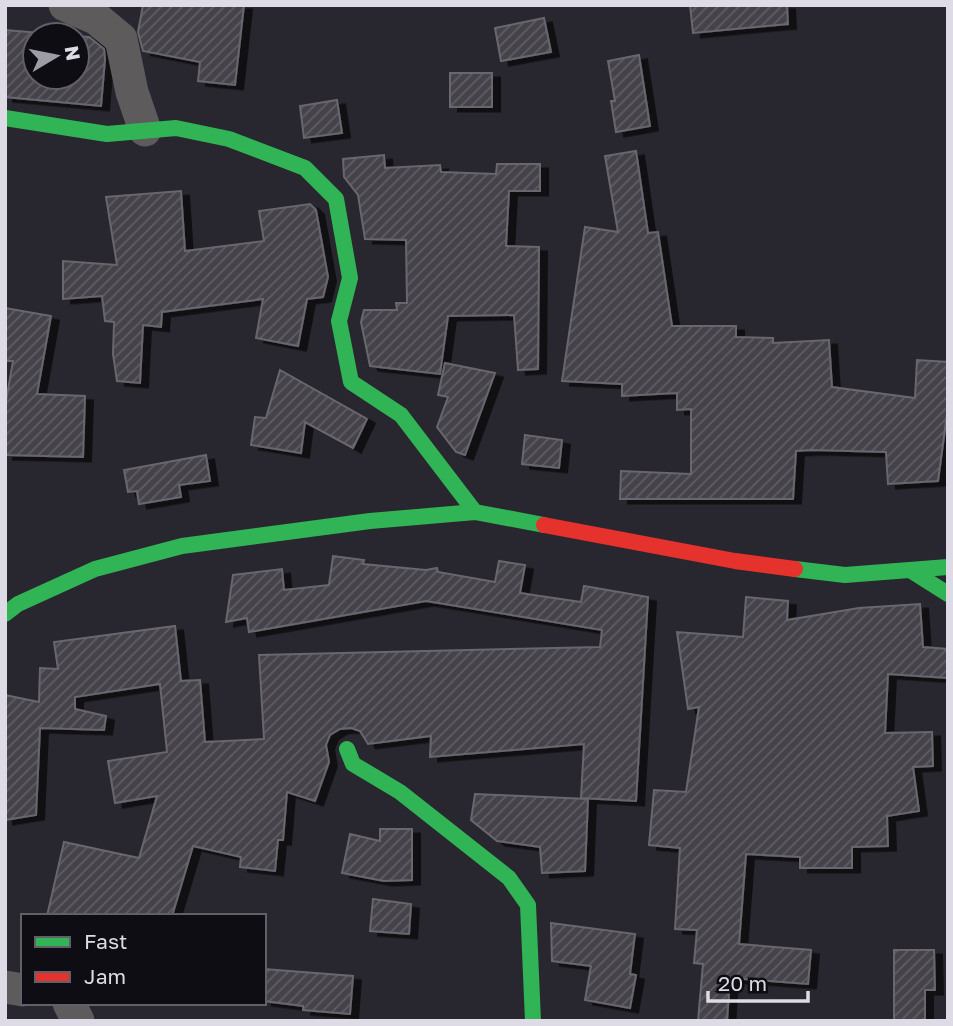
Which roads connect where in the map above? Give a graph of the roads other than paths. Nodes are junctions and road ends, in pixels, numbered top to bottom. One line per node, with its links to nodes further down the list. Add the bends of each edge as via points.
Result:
1 (65, 5): 3 (street, via 97,19 121,39)
2 (5, 118): 3 (street, via 107,134)
3 (145, 130): 4 (street, via 176,128 229,139 304,168 336,199 349,278 339,321 351,382 401,415)
4 (475, 512): 6 (street, via 735,561 845,575); 8 (street, via 370,521 182,547 94,569)
5 (948, 567): 6 (street)
6 (910, 570): 7 (street)
7 (948, 594)
8 (5, 614)
9 (347, 749): 12 (street, via 353,764 400,792 509,878 528,905)
10 (70, 1005): 11 (street)
11 (78, 1021)
12 (533, 1021)

